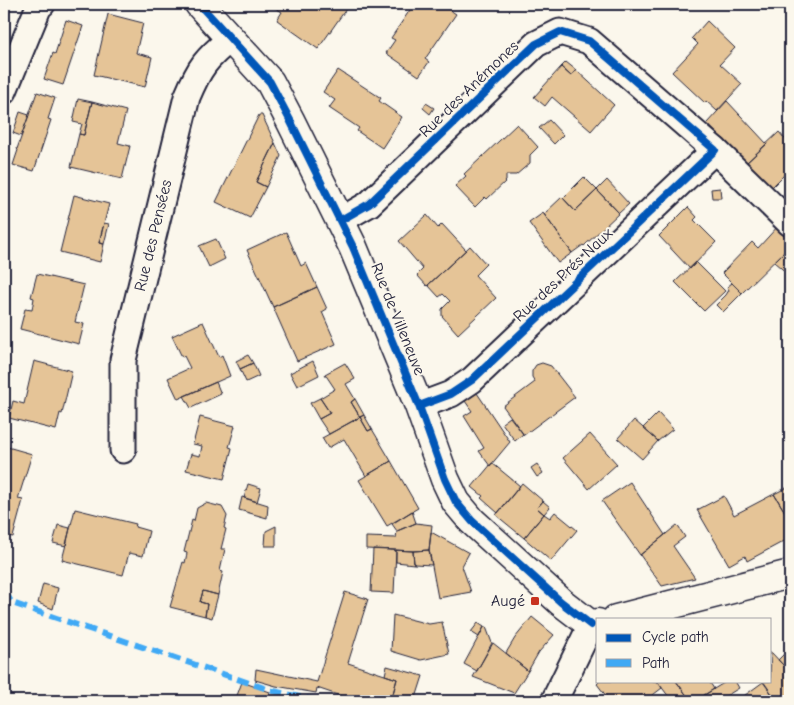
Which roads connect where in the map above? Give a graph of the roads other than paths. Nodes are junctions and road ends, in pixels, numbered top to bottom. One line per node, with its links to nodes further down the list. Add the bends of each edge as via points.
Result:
1 (42, 4): 4 (street)
2 (199, 4): 3 (street, Rue de Villeneuve)
3 (231, 38): 6 (street, Rue de Villeneuve, via 270,82); 9 (street, Rue des Pensées, via 206,59 187,97 123,360)
4 (4, 91)
5 (716, 150): 6 (street, Rue des Anémones, via 589,41 560,32 536,44 369,204); 7 (street); 8 (street, Rue des Prés Naux, via 472,380 450,394)
6 (341, 220): 8 (street, Rue de Villeneuve)
7 (790, 222)
8 (419, 406): 12 (street, Rue de Villeneuve, via 456,502 472,521 561,602)
9 (123, 450)
10 (790, 574): 11 (street)
11 (618, 618)
12 (596, 619)
13 (596, 632): 14 (street)
14 (554, 701)

